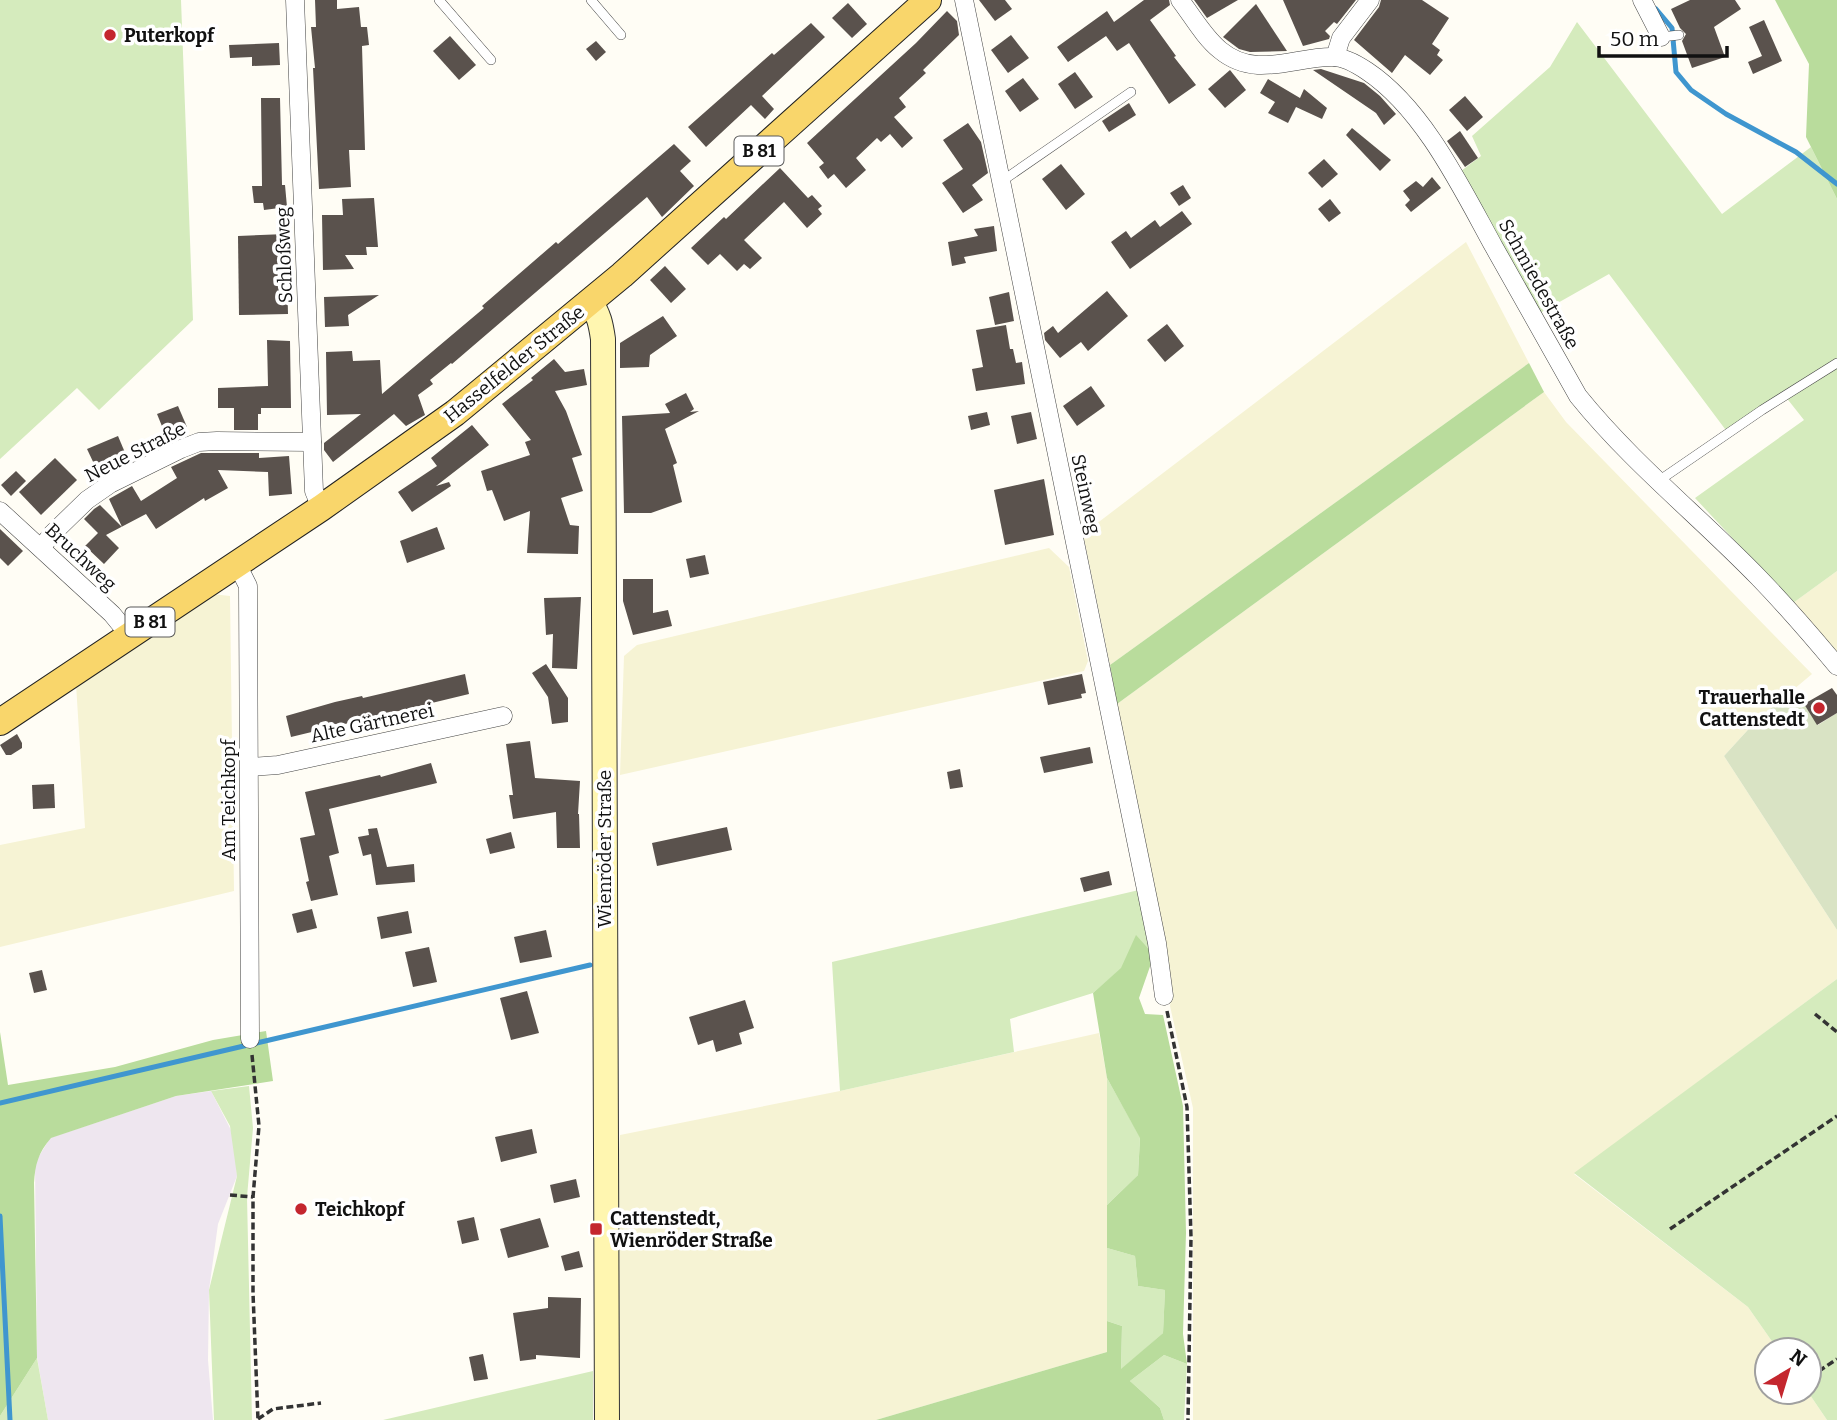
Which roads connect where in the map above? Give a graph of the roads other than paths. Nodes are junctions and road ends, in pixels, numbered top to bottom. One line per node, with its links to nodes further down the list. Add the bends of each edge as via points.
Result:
1 (295, 0): 17 (street, Schloßweg)
2 (439, 0): 12 (lane)
3 (591, 0): 9 (lane)
4 (928, 0): 15 (main road, Hasselfelder Straße / B 81)
5 (964, 0): 14 (street, Steinweg)
6 (1180, 0): 11 (street, via 1221,52 1241,61 1261,66)
7 (1370, 0): 11 (street, via 1341,38)
8 (1642, 0): 10 (street)
9 (621, 35)
10 (1670, 36)
11 (1335, 57): 18 (street, Schmiedestraße, via 1384,84 1428,134 1578,396)
12 (491, 60)
13 (1131, 92): 14 (lane)
14 (1002, 181): 28 (street, Steinweg)
15 (590, 302): 19 (main road, Hasselfelder Straße / B 81, via 455,414); 30 (main road, Wienröder Straße, via 597,311 603,339)
16 (1837, 363): 18 (lane)
17 (312, 442): 19 (street, Schloßweg, via 314,491); 21 (street, Neue Straße, via 217,441 181,449 87,500)
18 (1657, 482): 24 (street, Schmiedestraße, via 1758,578)
19 (321, 508): 22 (main road, Hasselfelder Straße / B 81)
20 (0, 511): 21 (street, Bruchweg)
21 (41, 548): 23 (street, Bruchweg)
22 (237, 564): 23 (main road, Hasselfelder Straße / B 81); 27 (street, Am Teichkopf, via 248,586)
23 (130, 636): 26 (main road, Hasselfelder Straße / B 81)
24 (1837, 666)
25 (503, 716): 27 (street, Alte Gärtnerei, via 278,765)
26 (0, 722)
27 (250, 767): 29 (street, Am Teichkopf)
28 (1164, 996)
29 (251, 1045)
30 (607, 1409)

